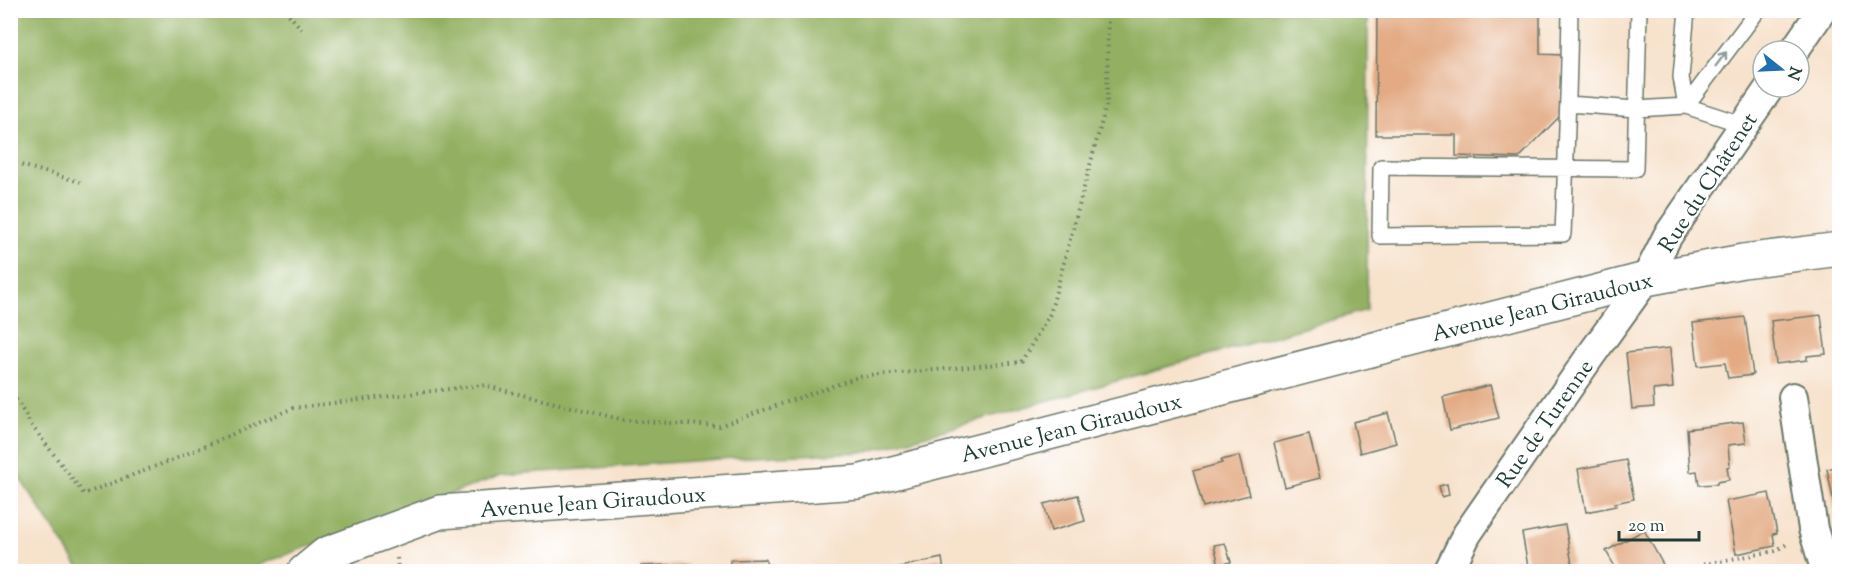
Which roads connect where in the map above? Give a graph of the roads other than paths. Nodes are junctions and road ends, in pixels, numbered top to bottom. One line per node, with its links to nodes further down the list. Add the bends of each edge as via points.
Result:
1 (1570, 10): 8 (lane)
2 (1638, 10): 10 (lane)
3 (1687, 10): 9 (lane, via 1681,77)
4 (1758, 10): 9 (lane, one-way to 4)
5 (1822, 10): 6 (street)
6 (1802, 39)
7 (1762, 99): 11 (street, Rue du Châtenet)
8 (1568, 104): 10 (lane); 12 (lane)
9 (1686, 106): 10 (lane); 11 (lane)
10 (1636, 108): 12 (lane, via 1635,169)
11 (1744, 125): 14 (street, Rue du Châtenet, via 1667,237)
12 (1565, 169): 12 (lane, via 1563,234 1380,236 1381,167)
13 (1839, 249): 14 (street, Avenue Jean Giraudoux)
14 (1646, 279): 16 (street, Avenue Jean Giraudoux, via 858,482 440,512 326,554); 17 (street, Rue de Turenne, via 1467,534)
15 (1793, 397): 18 (street, via 1813,530)
16 (304, 572)
17 (1448, 572)
18 (1826, 572)

